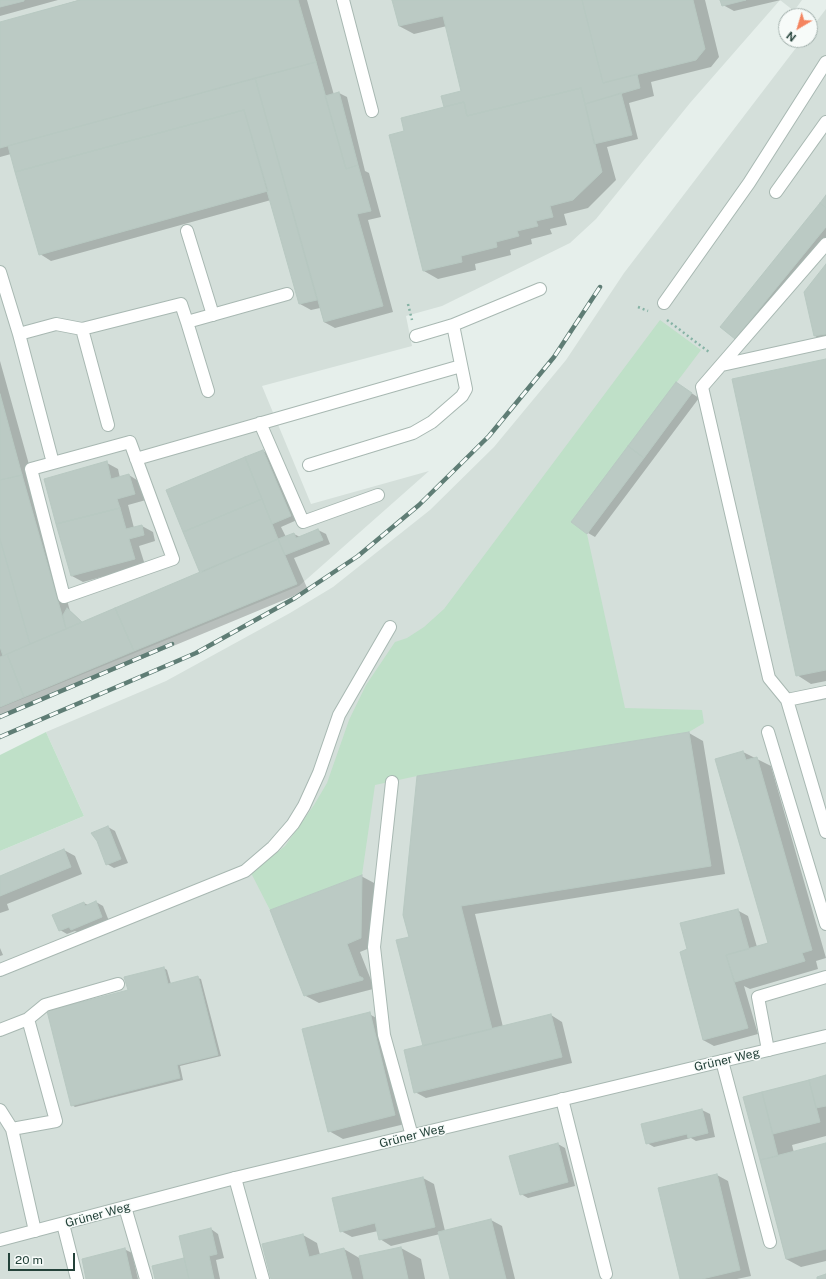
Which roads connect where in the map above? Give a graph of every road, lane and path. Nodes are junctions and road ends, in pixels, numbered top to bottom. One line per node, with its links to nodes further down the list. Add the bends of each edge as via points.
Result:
1 (343, 0): 3 (street)
2 (826, 62): 11 (street, via 749,182)
3 (372, 111)
4 (826, 122): 5 (street)
5 (776, 192)
6 (187, 231): 12 (street)
7 (826, 244): 21 (street)
8 (0, 272): 17 (street)
9 (540, 289): 15 (street)
10 (287, 294): 12 (street)
11 (664, 303)
12 (213, 315): 14 (street)
13 (663, 317): 20 (path)
14 (187, 322): 16 (street, via 181,304); 23 (street)
15 (453, 325): 18 (street); 22 (street)
16 (82, 329): 17 (street, via 56,324); 25 (street)
17 (19, 334): 27 (street)
18 (416, 336)
19 (826, 342): 21 (street)
20 (704, 346)
21 (722, 365): 32 (street, via 702,387 769,678)
22 (461, 366): 24 (street); 28 (street, via 465,392 432,422 414,433)
23 (208, 391)
24 (260, 423): 26 (street); 29 (street, via 303,522)
25 (108, 425)
26 (136, 459): 27 (street, via 130,442); 27 (street, via 173,559 64,597 31,469)
27 (53, 463)
28 (309, 465)
29 (378, 494)
30 (390, 627): 37 (street, via 339,714 319,773 304,806 293,824 245,871)
31 (826, 692): 32 (street)
32 (786, 700): 35 (street)
33 (768, 732): 36 (street)
34 (392, 782): 48 (street, via 374,947 384,1035)
35 (826, 832)
36 (826, 924)
37 (0, 970)
38 (826, 977): 43 (street, via 758,997)
39 (118, 984): 40 (street, via 45,1005)
40 (28, 1019): 41 (street); 47 (street, via 56,1121)
41 (0, 1030)
42 (826, 1036): 43 (street, Grüner Weg)
43 (768, 1050): 44 (street, Grüner Weg)
44 (722, 1061): 45 (street, Grüner Weg); 54 (street)
45 (562, 1099): 48 (street, Grüner Weg); 55 (street)
46 (0, 1110): 47 (street)
47 (12, 1129): 52 (street)
48 (412, 1136): 49 (street, Grüner Weg)
49 (235, 1178): 50 (street, Grüner Weg); 58 (street)
50 (125, 1207): 51 (street, Grüner Weg); 57 (street)
51 (63, 1224): 52 (street, Grüner Weg); 56 (street)
52 (35, 1231): 53 (street, Grüner Weg)
53 (0, 1240)
54 (770, 1242)
55 (606, 1274)
56 (77, 1279)
57 (146, 1279)
58 (262, 1279)

